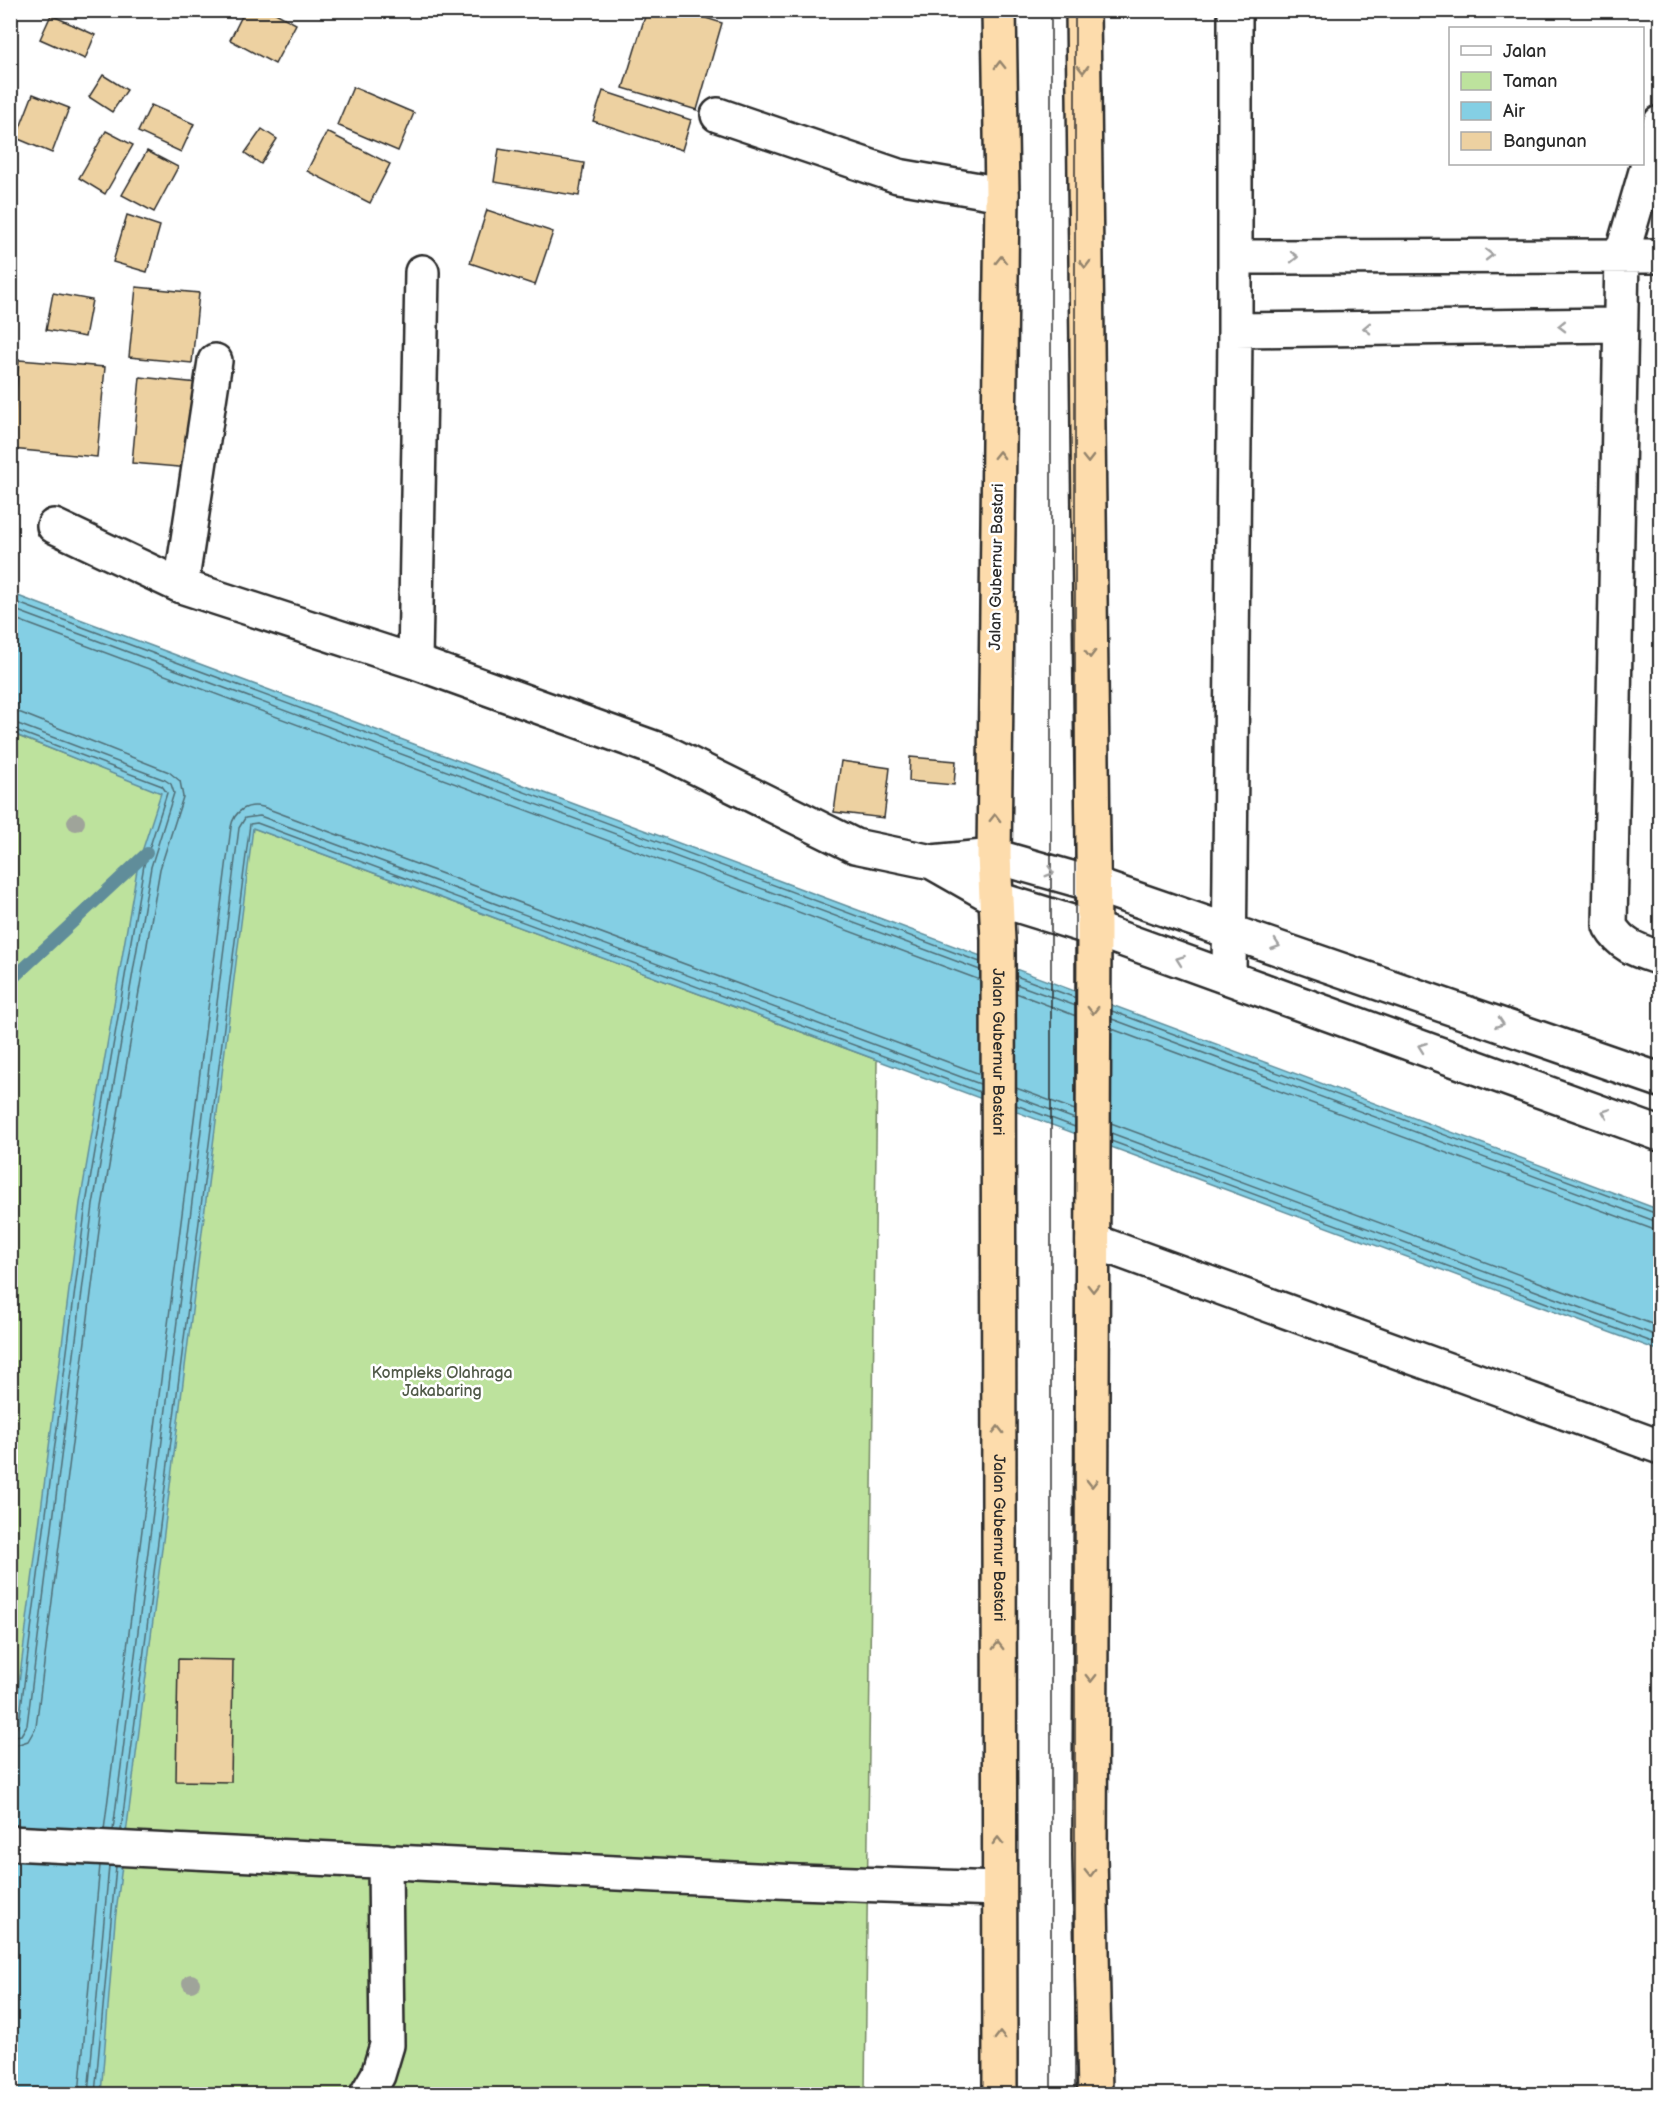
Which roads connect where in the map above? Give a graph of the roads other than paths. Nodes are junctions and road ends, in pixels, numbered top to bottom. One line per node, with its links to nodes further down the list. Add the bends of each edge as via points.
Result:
1 (999, 10): 6 (highway, Jalan Gubernur Bastari, one-way to 1)
2 (1083, 10): 19 (highway, one-way to 19)
3 (1235, 10): 9 (street)
4 (718, 114): 6 (street, via 898,176)
5 (1660, 123): 7 (street)
6 (1002, 194): 17 (highway, Jalan Gubernur Bastari, one-way to 6)
7 (1622, 254): 8 (street); 9 (street, one-way to 7); 11 (street)
8 (1660, 256)
9 (1235, 257): 12 (street)
10 (422, 272): 16 (street)
11 (1620, 325): 12 (street, one-way to 12); 23 (street, via 1610,926 1629,948)
12 (1235, 330): 21 (street)
13 (215, 361): 15 (street)
14 (54, 526): 15 (street)
15 (181, 586): 16 (street)
16 (415, 662): 18 (street, via 664,752 855,846)
17 (994, 856): 18 (street); 19 (street, one-way to 19); 20 (highway, Jalan Gubernur Bastari)
18 (932, 862): 20 (street)
19 (1092, 884): 21 (street); 22 (highway)
20 (997, 899): 22 (street); 31 (highway, Jalan Gubernur Bastari, one-way to 20)
21 (1229, 929): 24 (street); 25 (street, one-way to 25)
22 (1094, 940): 24 (street, one-way to 22); 27 (highway, one-way to 27)
23 (1660, 958)
24 (1229, 977): 26 (street, one-way to 24)
25 (1660, 1080)
26 (1660, 1134)
27 (1093, 1240): 28 (street); 34 (highway, one-way to 34, via 1090,1855)
28 (1660, 1447)
29 (10, 1843): 30 (street)
30 (385, 1861): 31 (street); 32 (street, via 387,2046)
31 (998, 1889): 33 (highway, Jalan Gubernur Bastari, one-way to 31)
32 (367, 2094)
33 (1000, 2094)
34 (1095, 2094)

